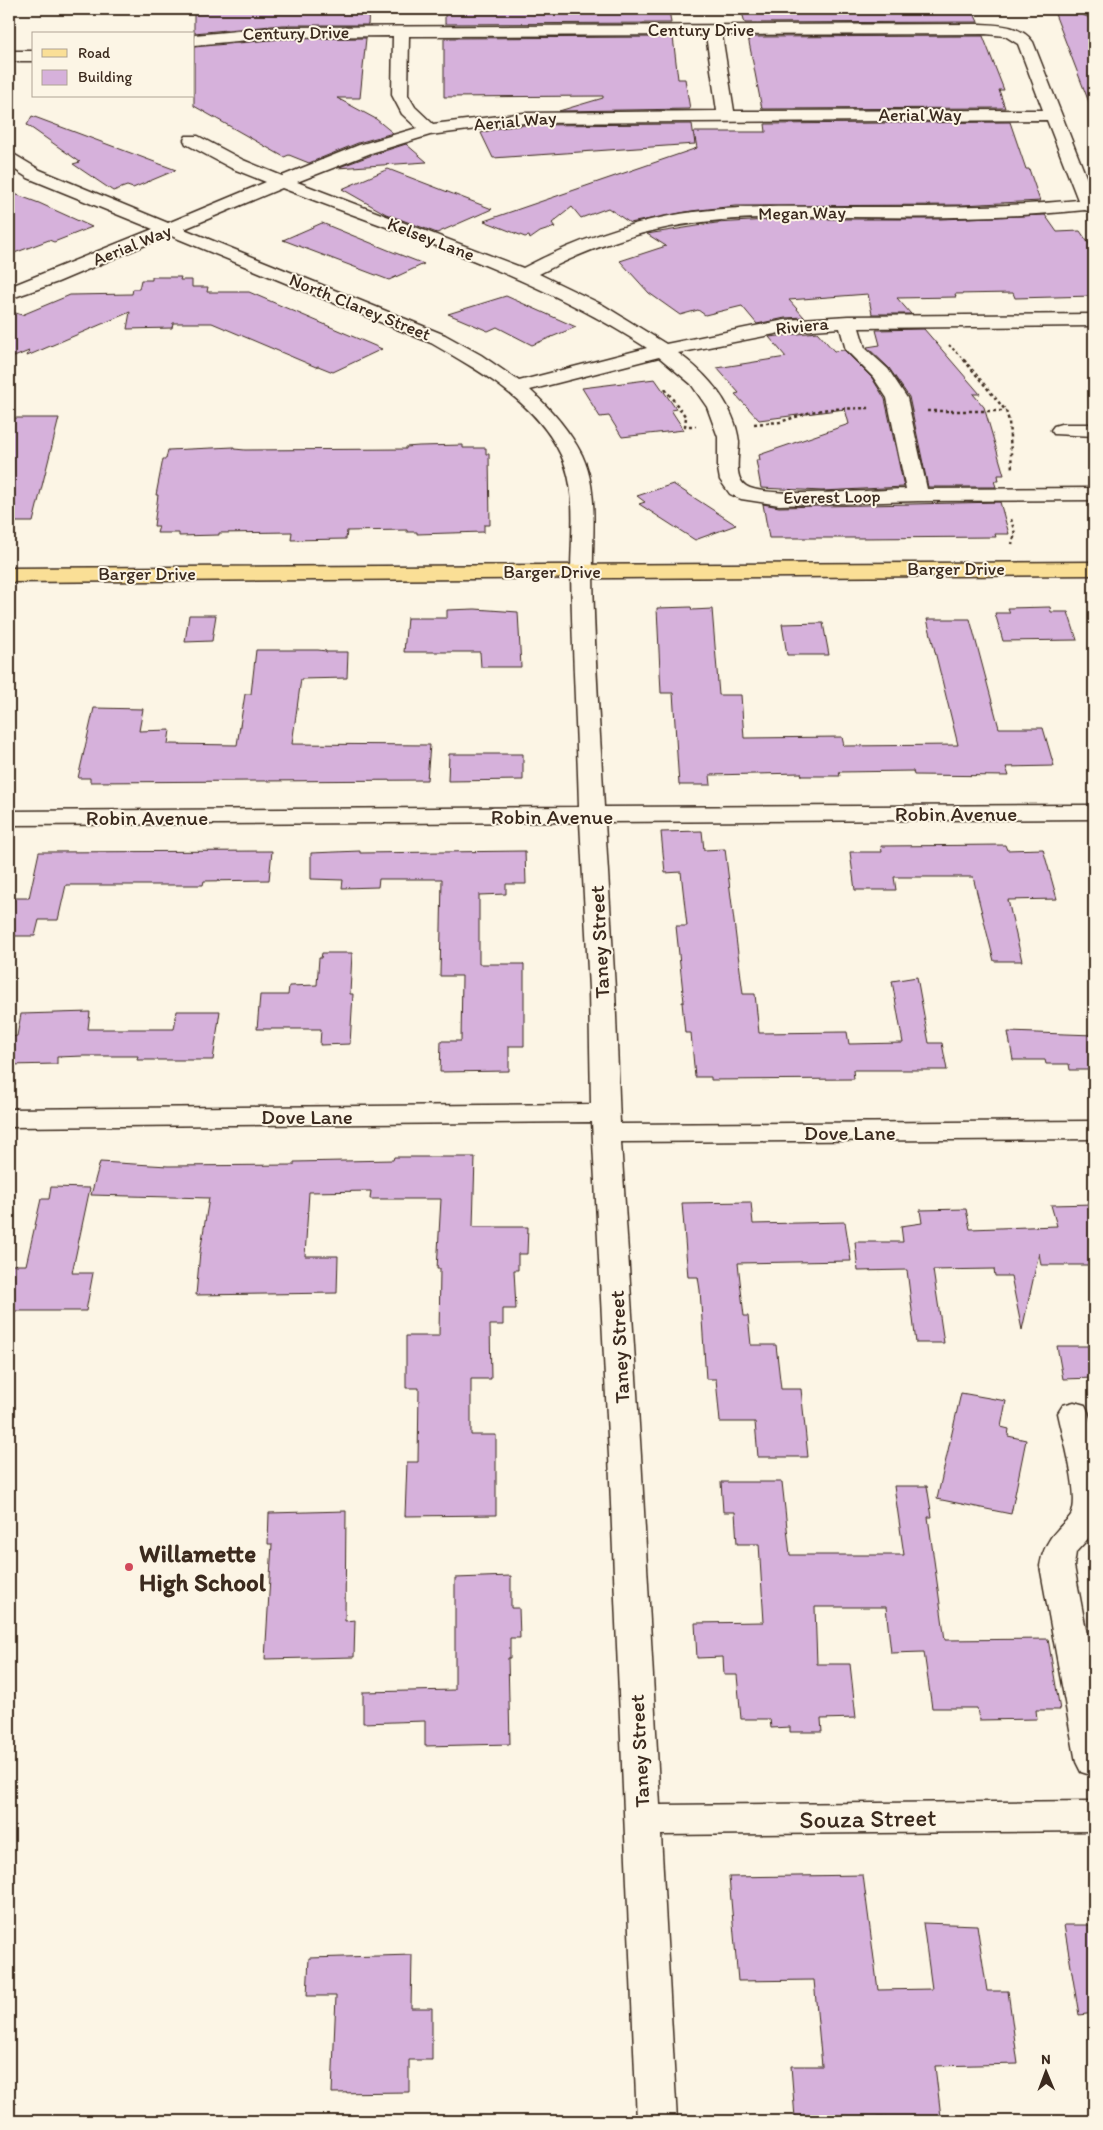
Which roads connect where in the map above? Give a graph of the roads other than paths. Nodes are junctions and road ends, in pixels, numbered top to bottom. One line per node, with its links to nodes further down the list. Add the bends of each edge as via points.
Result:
1 (713, 30): 2 (street, Century Drive); 6 (street, Century Drive, via 980,29 1012,33 1025,42); 7 (street)
2 (401, 32): 3 (street, Century Drive, via 282,32); 8 (street, via 400,95 408,110)
3 (195, 40)
4 (9, 56): 5 (street)
5 (32, 56)
6 (1052, 115): 7 (street, Aerial Way); 12 (street, Century Drive)
7 (726, 116): 8 (street, Aerial Way, via 524,118)
8 (429, 130): 11 (street, Aerial Way, via 365,149)
9 (192, 140): 11 (street, Kelsey Lane, via 236,164)
10 (9, 159): 13 (street, North Clarey Street, via 34,174)
11 (281, 182): 13 (street, Aerial Way); 14 (street, Kelsey Lane)
12 (1091, 206): 14 (street, Megan Way, via 1020,211 784,212 690,219 646,226 604,238)
13 (168, 230): 15 (street, Aerial Way); 19 (street, North Clarey Street, via 438,339)
14 (525, 274): 18 (street, Kelsey Lane, via 623,322)
15 (9, 293)
16 (1094, 320): 17 (street, Riviera)
17 (848, 322): 18 (street, Riviera, via 785,326); 23 (street, via 856,350 889,384 897,398)
18 (663, 350): 19 (street, Riviera); 23 (street, Everest Loop, via 689,371 722,413 728,436 730,477 733,485 743,493 779,499)
19 (516, 388): 25 (street, North Clarey Street, via 538,408 572,456 583,511)
20 (1061, 430): 21 (street)
21 (1094, 430)
22 (1094, 494): 23 (street, Everest Loop)
23 (918, 495)
24 (1094, 568): 25 (main road, Barger Drive)
25 (582, 572): 26 (main road, Barger Drive); 28 (street, Taney Street)
26 (9, 575)
27 (1094, 812): 28 (street, Robin Avenue)
28 (592, 816): 29 (street, Robin Avenue); 31 (street, Taney Street)
29 (9, 818)
30 (9, 1118): 31 (street, Dove Lane)
31 (606, 1123): 32 (street, Dove Lane); 36 (street, Taney Street, via 626,1456)
32 (1094, 1130)
33 (1074, 1413): 34 (street, via 1091,1498 1088,1514 1058,1553 1057,1566)
34 (1094, 1762)
35 (1094, 1816): 36 (street, Souza Street)
36 (642, 1820): 37 (street, Taney Street)
37 (657, 2121)

